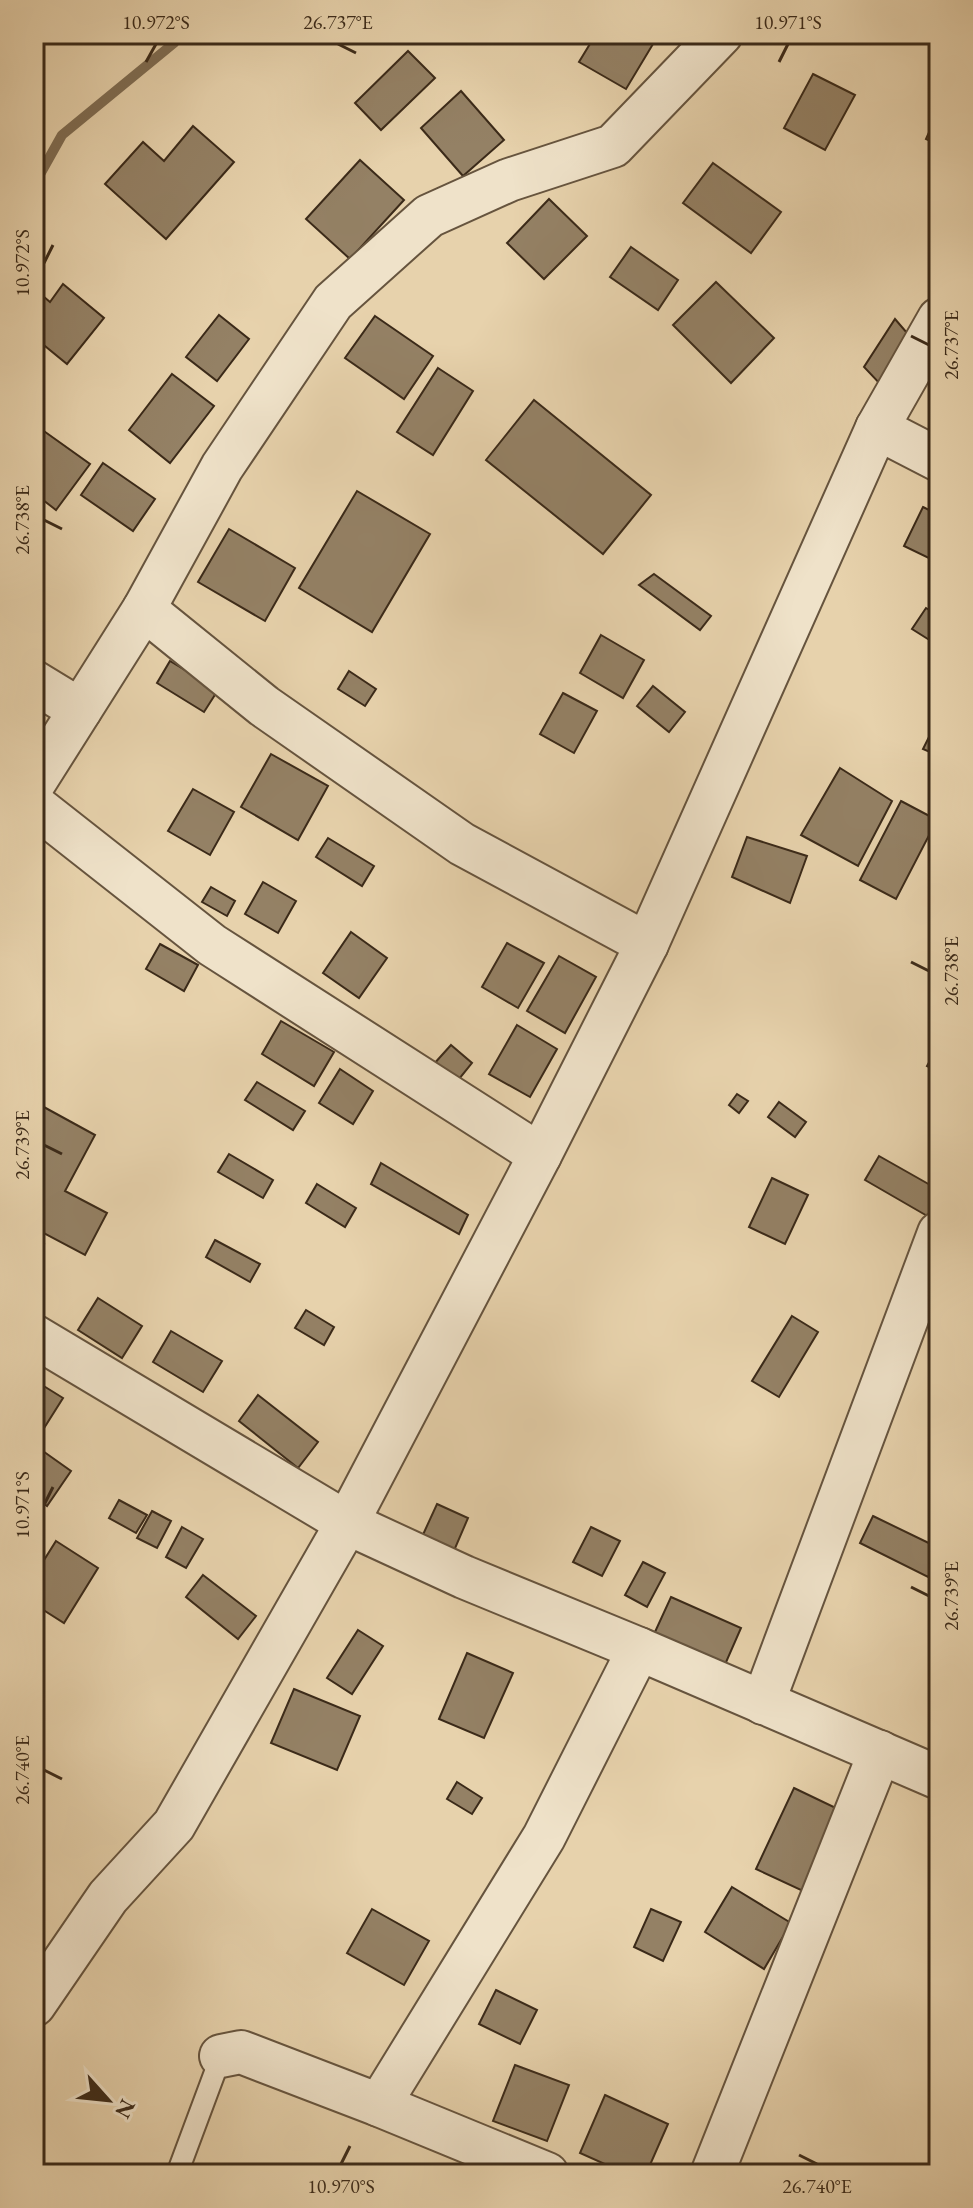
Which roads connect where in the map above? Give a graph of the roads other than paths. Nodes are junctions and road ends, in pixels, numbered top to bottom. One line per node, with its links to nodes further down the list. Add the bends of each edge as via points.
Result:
1 (721, 34): 5 (street, via 613,146 509,180 429,216 333,302 222,467)
2 (939, 319): 3 (street)
3 (877, 428): 4 (street); 10 (street)
4 (939, 460)
5 (144, 609): 7 (street); 10 (street, via 264,706 462,844)
6 (34, 682): 7 (street)
7 (80, 710): 8 (street)
8 (34, 783)
9 (34, 805): 11 (street, via 212,945)
10 (647, 944): 11 (street)
11 (540, 1155): 14 (street)
12 (939, 1233): 16 (street)
13 (34, 1336): 14 (street)
14 (347, 1523): 15 (street); 19 (street, via 174,1825 108,1897)
15 (639, 1649): 16 (street); 21 (street, via 544,1837)
16 (763, 1703): 17 (street)
17 (880, 1752): 18 (street); 24 (street)
18 (939, 1778)
19 (37, 1992)
20 (221, 2056): 21 (street, via 241,2052); 22 (lane)
21 (379, 2105): 23 (street)
22 (177, 2174)
23 (547, 2174)
24 (712, 2174)

